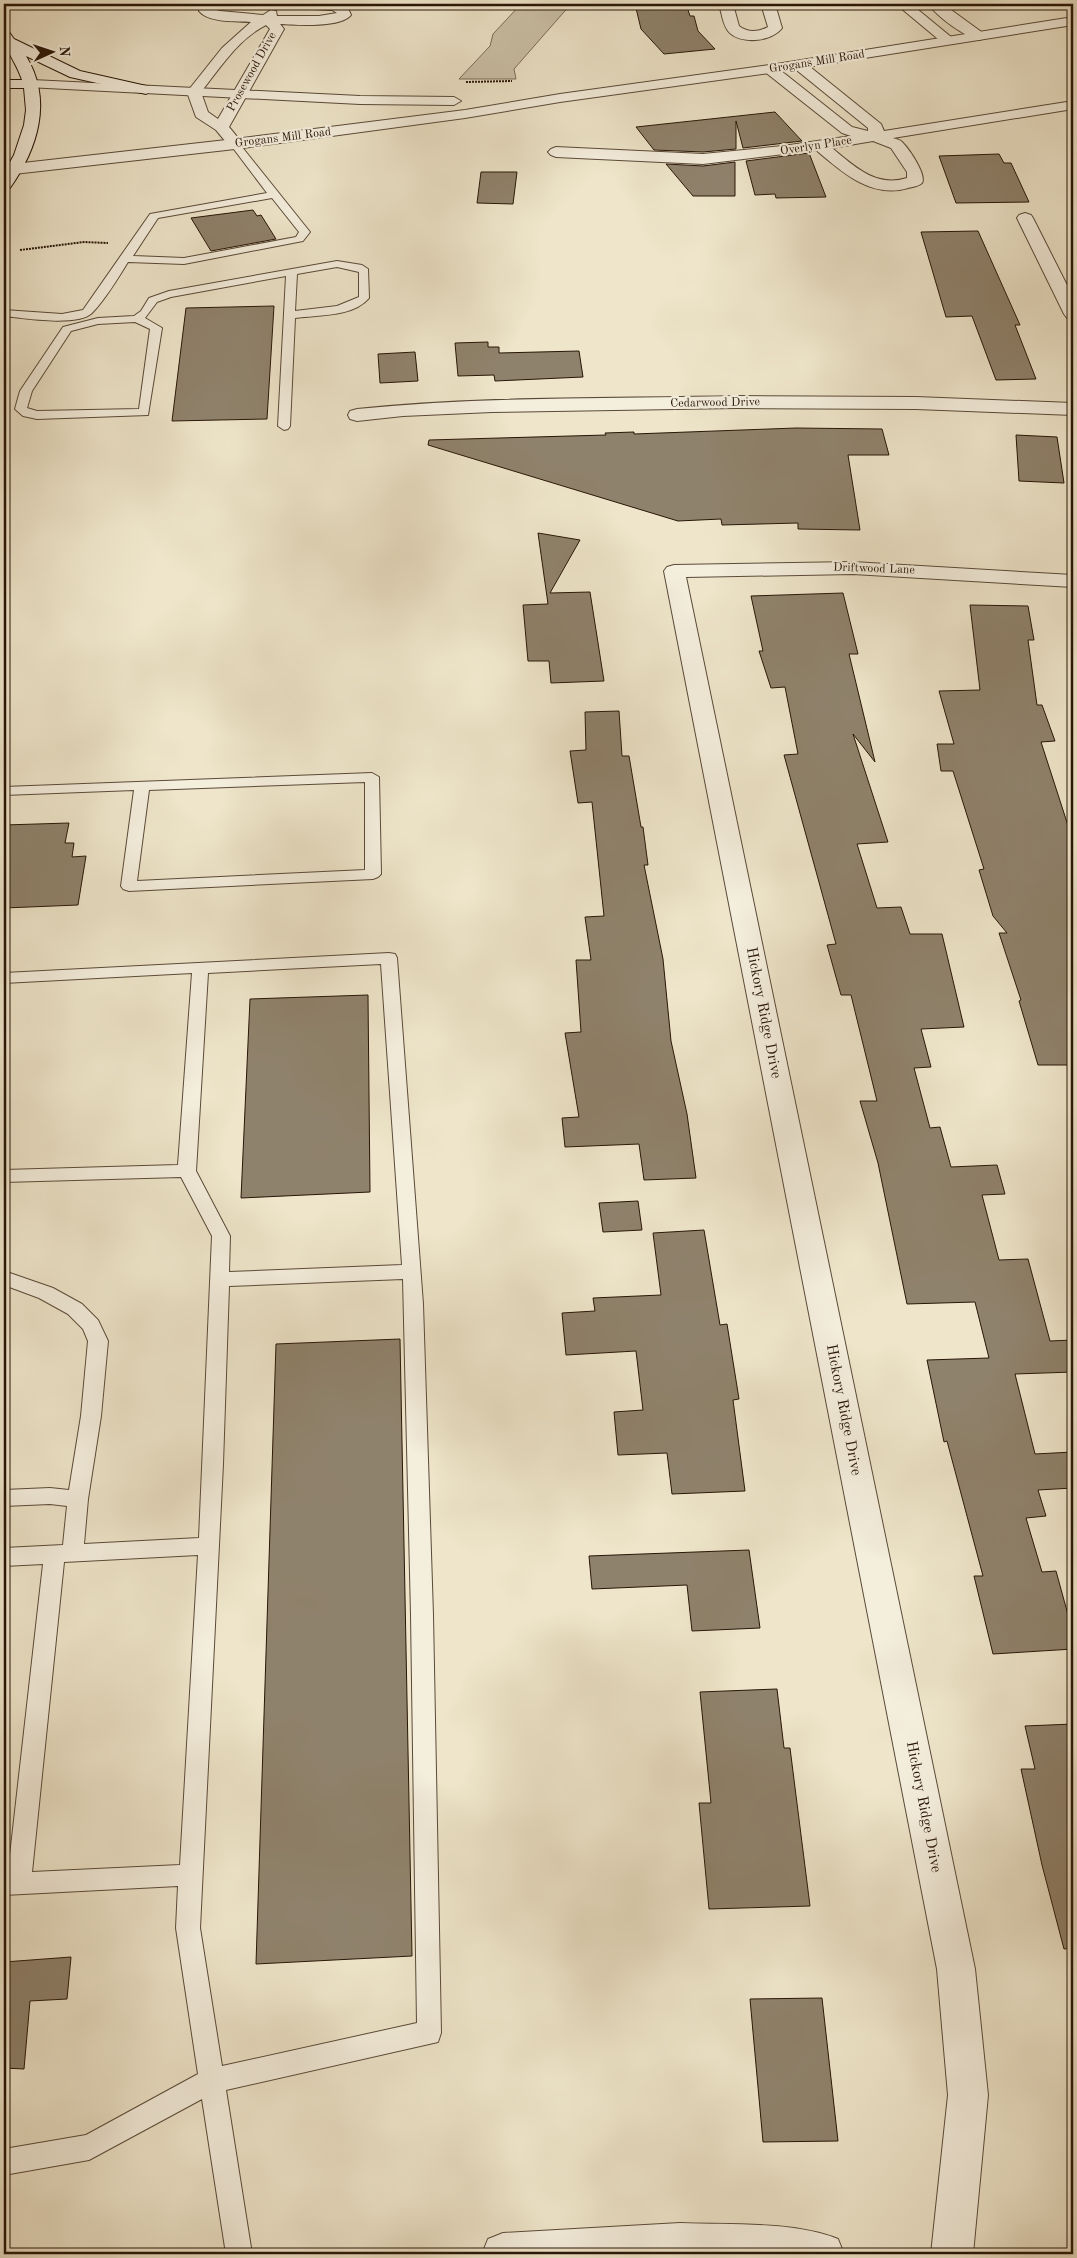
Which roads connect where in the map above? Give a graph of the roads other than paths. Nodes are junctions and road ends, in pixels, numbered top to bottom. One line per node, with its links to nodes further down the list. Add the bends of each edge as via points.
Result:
1 (212, 4): 8 (street, via 206,7 206,12)
2 (277, 4): 8 (street, Prosewood Drive)
3 (296, 4): 8 (street, via 333,6 342,9 344,15 338,19 320,20)
4 (729, 4): 5 (street, via 727,8 733,28 756,35 770,33 775,28)
5 (768, 4)
6 (903, 4): 12 (street)
7 (935, 4): 10 (street)
8 (268, 18): 18 (street, Prosewood Drive, via 235,42); 19 (street, Prosewood Drive, via 277,29)
9 (1073, 21): 10 (street, Grogans Mill Road)
10 (980, 36): 12 (street, Grogans Mill Road)
11 (6, 39): 16 (street); 17 (street, via 75,74)
12 (949, 41): 13 (street, Grogans Mill Road)
13 (799, 65): 14 (street, Grogans Mill Road); 23 (street, via 876,127)
14 (770, 69): 20 (street, Grogans Mill Road); 23 (street, via 847,130)
15 (4, 84): 16 (street, Grogans Mill Road)
16 (32, 84): 17 (street, Grogans Mill Road); 27 (street, via 34,112 29,141)
17 (146, 90): 18 (street, Grogans Mill Road)
18 (194, 92): 19 (street, Grogans Mill Road); 22 (street, Prosewood Drive, via 201,114)
19 (240, 94): 20 (street, Grogans Mill Road, via 369,100); 22 (street, Prosewood Drive)
20 (560, 98): 24 (street, Grogans Mill Road)
21 (1073, 105): 23 (street, Overlyn Place)
22 (221, 128): 24 (street, Prosewood Drive)
23 (876, 137): 25 (street, Overlyn Place); 25 (street, via 897,146 914,172 915,181 904,186 871,184)
24 (235, 144): 27 (street, Grogans Mill Road); 29 (lane)
25 (820, 146): 26 (street, Overlyn Place, via 703,159)
26 (556, 152)
27 (9, 170): 28 (street)
28 (4, 185)
29 (274, 195): 31 (lane, via 154,216); 31 (lane, via 305,232 300,239 184,261)
30 (1025, 218): 33 (street)
31 (125, 260): 38 (lane)
32 (292, 272): 36 (lane); 36 (lane, via 338,264 358,266 364,271 364,298 344,307); 37 (lane, via 158,296)
33 (1065, 278): 35 (street)
34 (4, 313): 38 (lane)
35 (1073, 314)
36 (290, 315): 41 (lane)
37 (137, 319): 38 (lane); 38 (lane, via 156,328 144,412 27,413 21,409 26,390 67,329)
38 (78, 320)
39 (1073, 409): 40 (street, Cedarwood Drive, via 916,403 737,402 492,406)
40 (357, 415)
41 (284, 426)
42 (674, 571): 43 (street, Driftwood Lane, via 853,568); 65 (street, Hickory Ridge Drive, via 956,1969 968,2094)
43 (1073, 581)
44 (142, 786): 44 (lane, via 372,777 373,874 129,886); 45 (lane)
45 (4, 791)
46 (200, 968): 47 (lane); 48 (lane); 50 (lane, via 389,958)
47 (4, 978)
48 (187, 1171): 49 (lane); 52 (lane, via 221,1236)
49 (4, 1176)
50 (411, 1272): 52 (lane); 60 (lane, via 422,1615 429,2033)
51 (4, 1278): 54 (lane, via 46,1293 75,1309 91,1326 98,1341)
52 (220, 1279): 55 (lane)
53 (4, 1498): 54 (lane, via 50,1496)
54 (78, 1499): 56 (lane)
55 (208, 1546): 56 (lane); 58 (lane)
56 (64, 1554): 57 (lane); 59 (lane)
57 (4, 1557)
58 (191, 1874): 59 (lane); 60 (lane, via 188,1928)
59 (11, 1884)
60 (213, 2080): 61 (lane, via 89,2147); 62 (lane)
61 (4, 2162)
62 (239, 2254)
63 (503, 2254): 64 (street, via 680,2244 797,2249)
64 (823, 2254)
65 (952, 2254)

